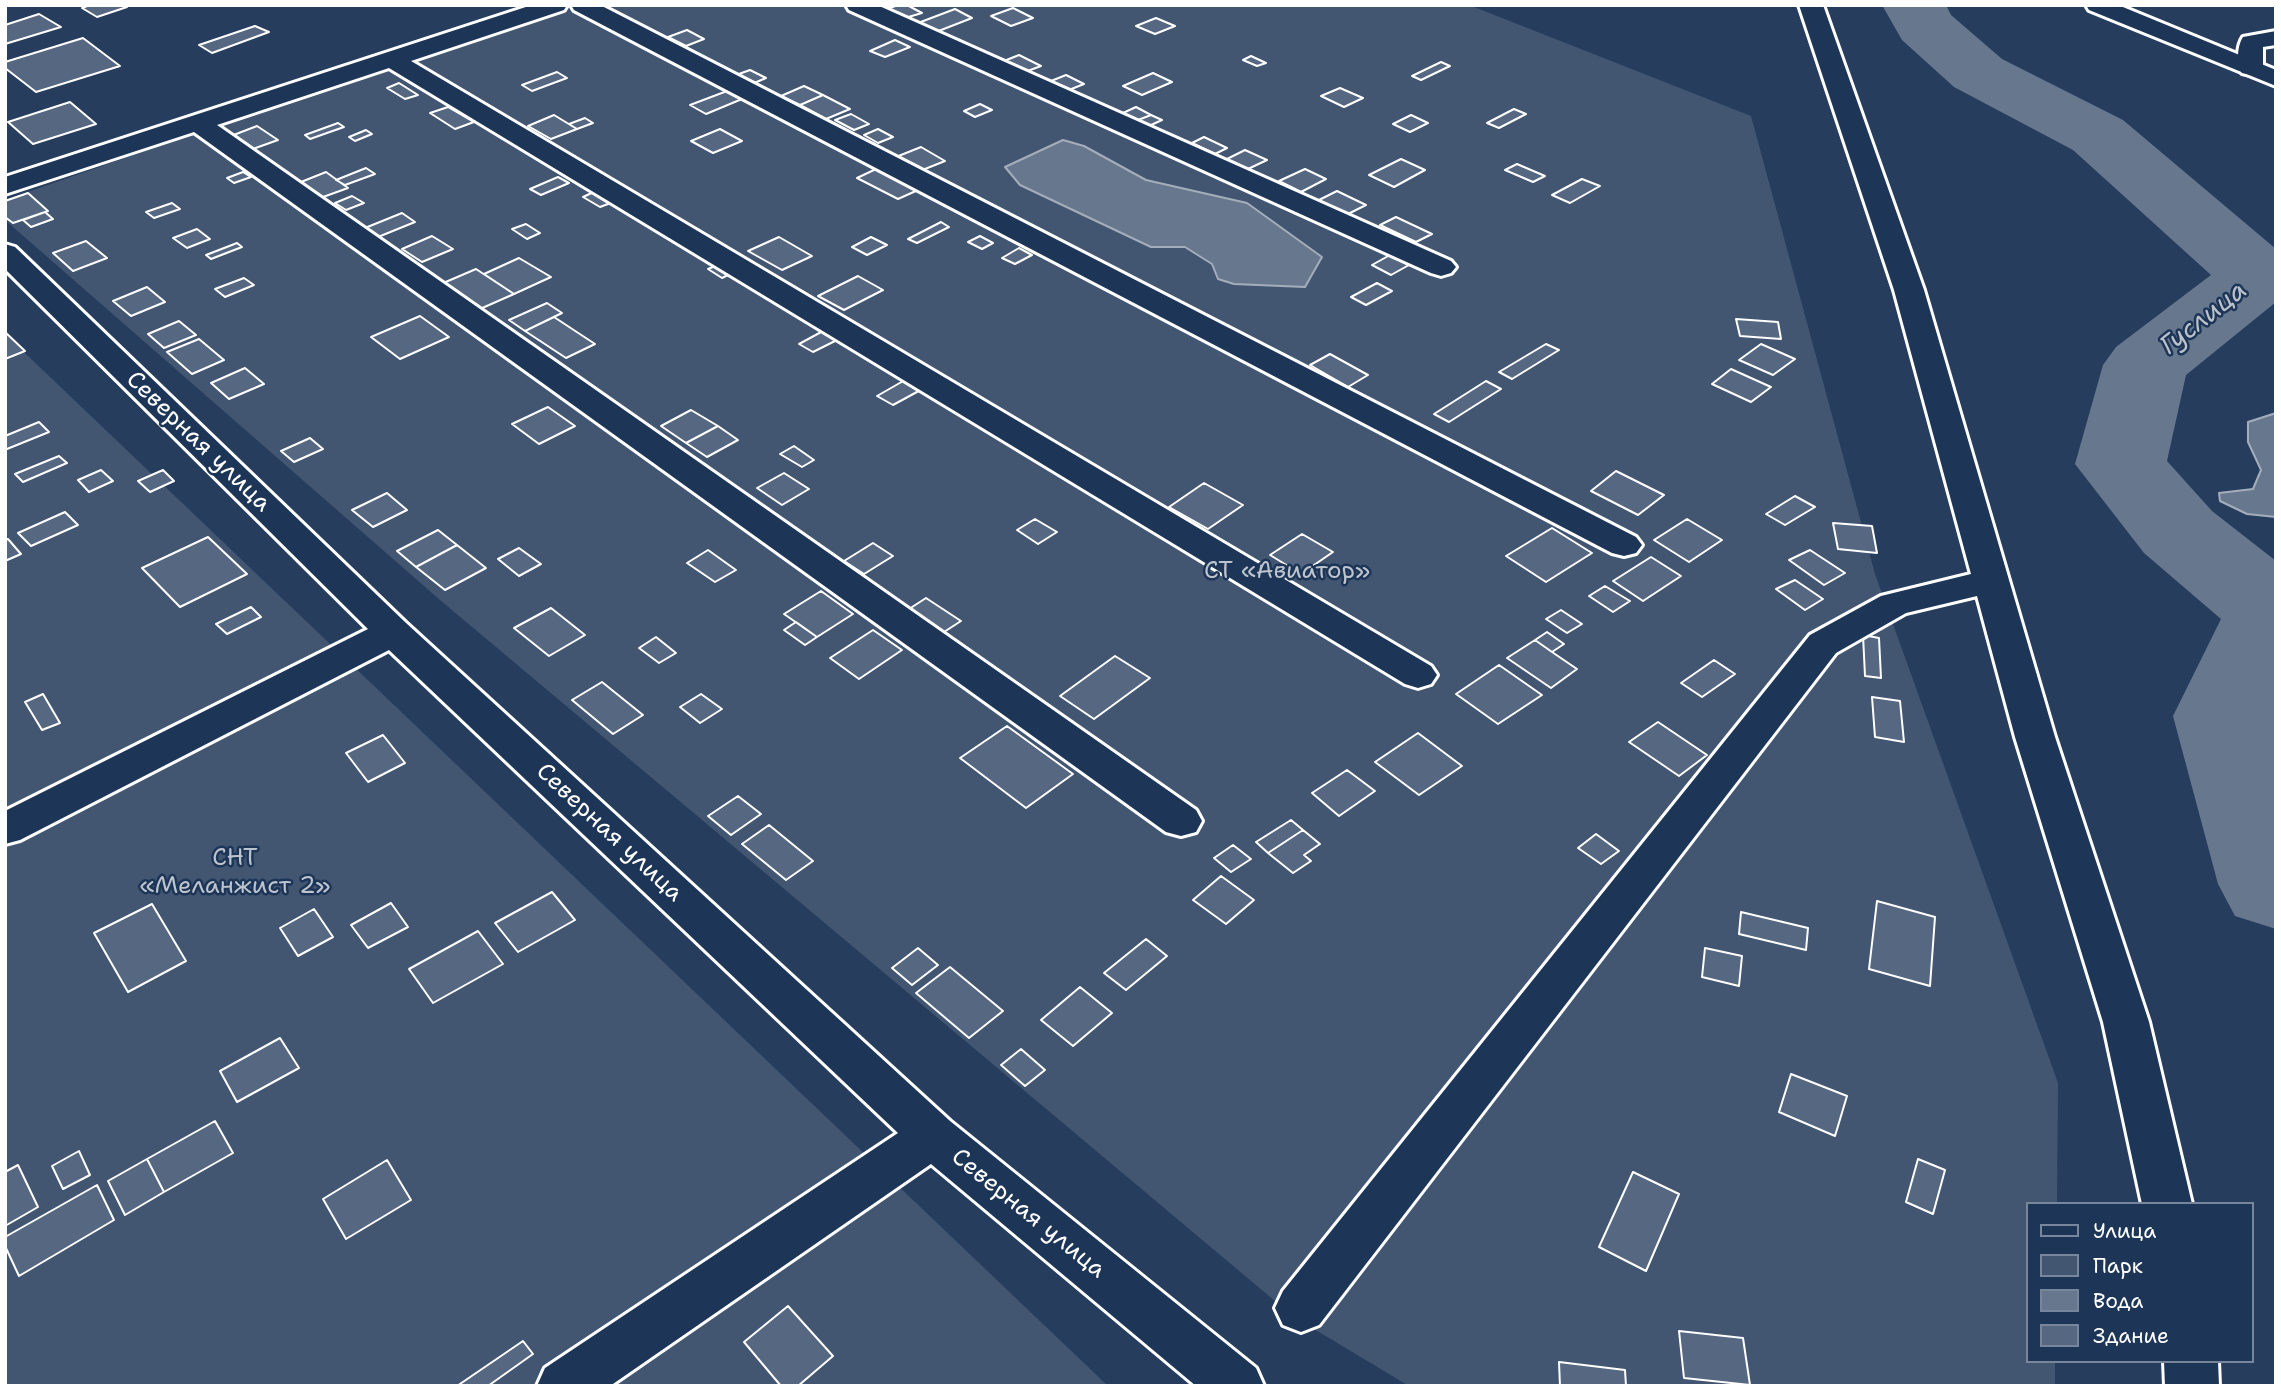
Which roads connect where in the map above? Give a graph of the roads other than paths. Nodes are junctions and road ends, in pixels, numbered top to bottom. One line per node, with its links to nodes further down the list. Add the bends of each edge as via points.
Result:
1 (556, 5): 7 (street)
2 (582, 5): 14 (street)
3 (857, 5): 13 (street)
4 (1811, 5): 15 (street, via 1909,290)
5 (2097, 5): 8 (street)
6 (2276, 38): 8 (street, via 2251,43)
7 (391, 59): 10 (street); 17 (street)
8 (2251, 68): 9 (street)
9 (2276, 79)
10 (198, 123): 11 (street); 18 (street)
11 (5, 186)
12 (5, 253): 16 (street, Северная улица)
13 (1441, 267)
14 (1624, 545)
15 (1991, 581): 21 (street, via 2035,737 2126,1022); 22 (street, via 1894,604 1823,643)
16 (393, 632): 19 (street); 20 (street, Северная улица)
17 (1418, 675)
18 (1181, 821)
19 (5, 829)
20 (933, 1136): 24 (street); 25 (street, Северная улица)
21 (2167, 1202)
22 (1301, 1308)
23 (2191, 1363): 26 (street)
24 (564, 1386)
25 (1237, 1386)
26 (2192, 1386)

